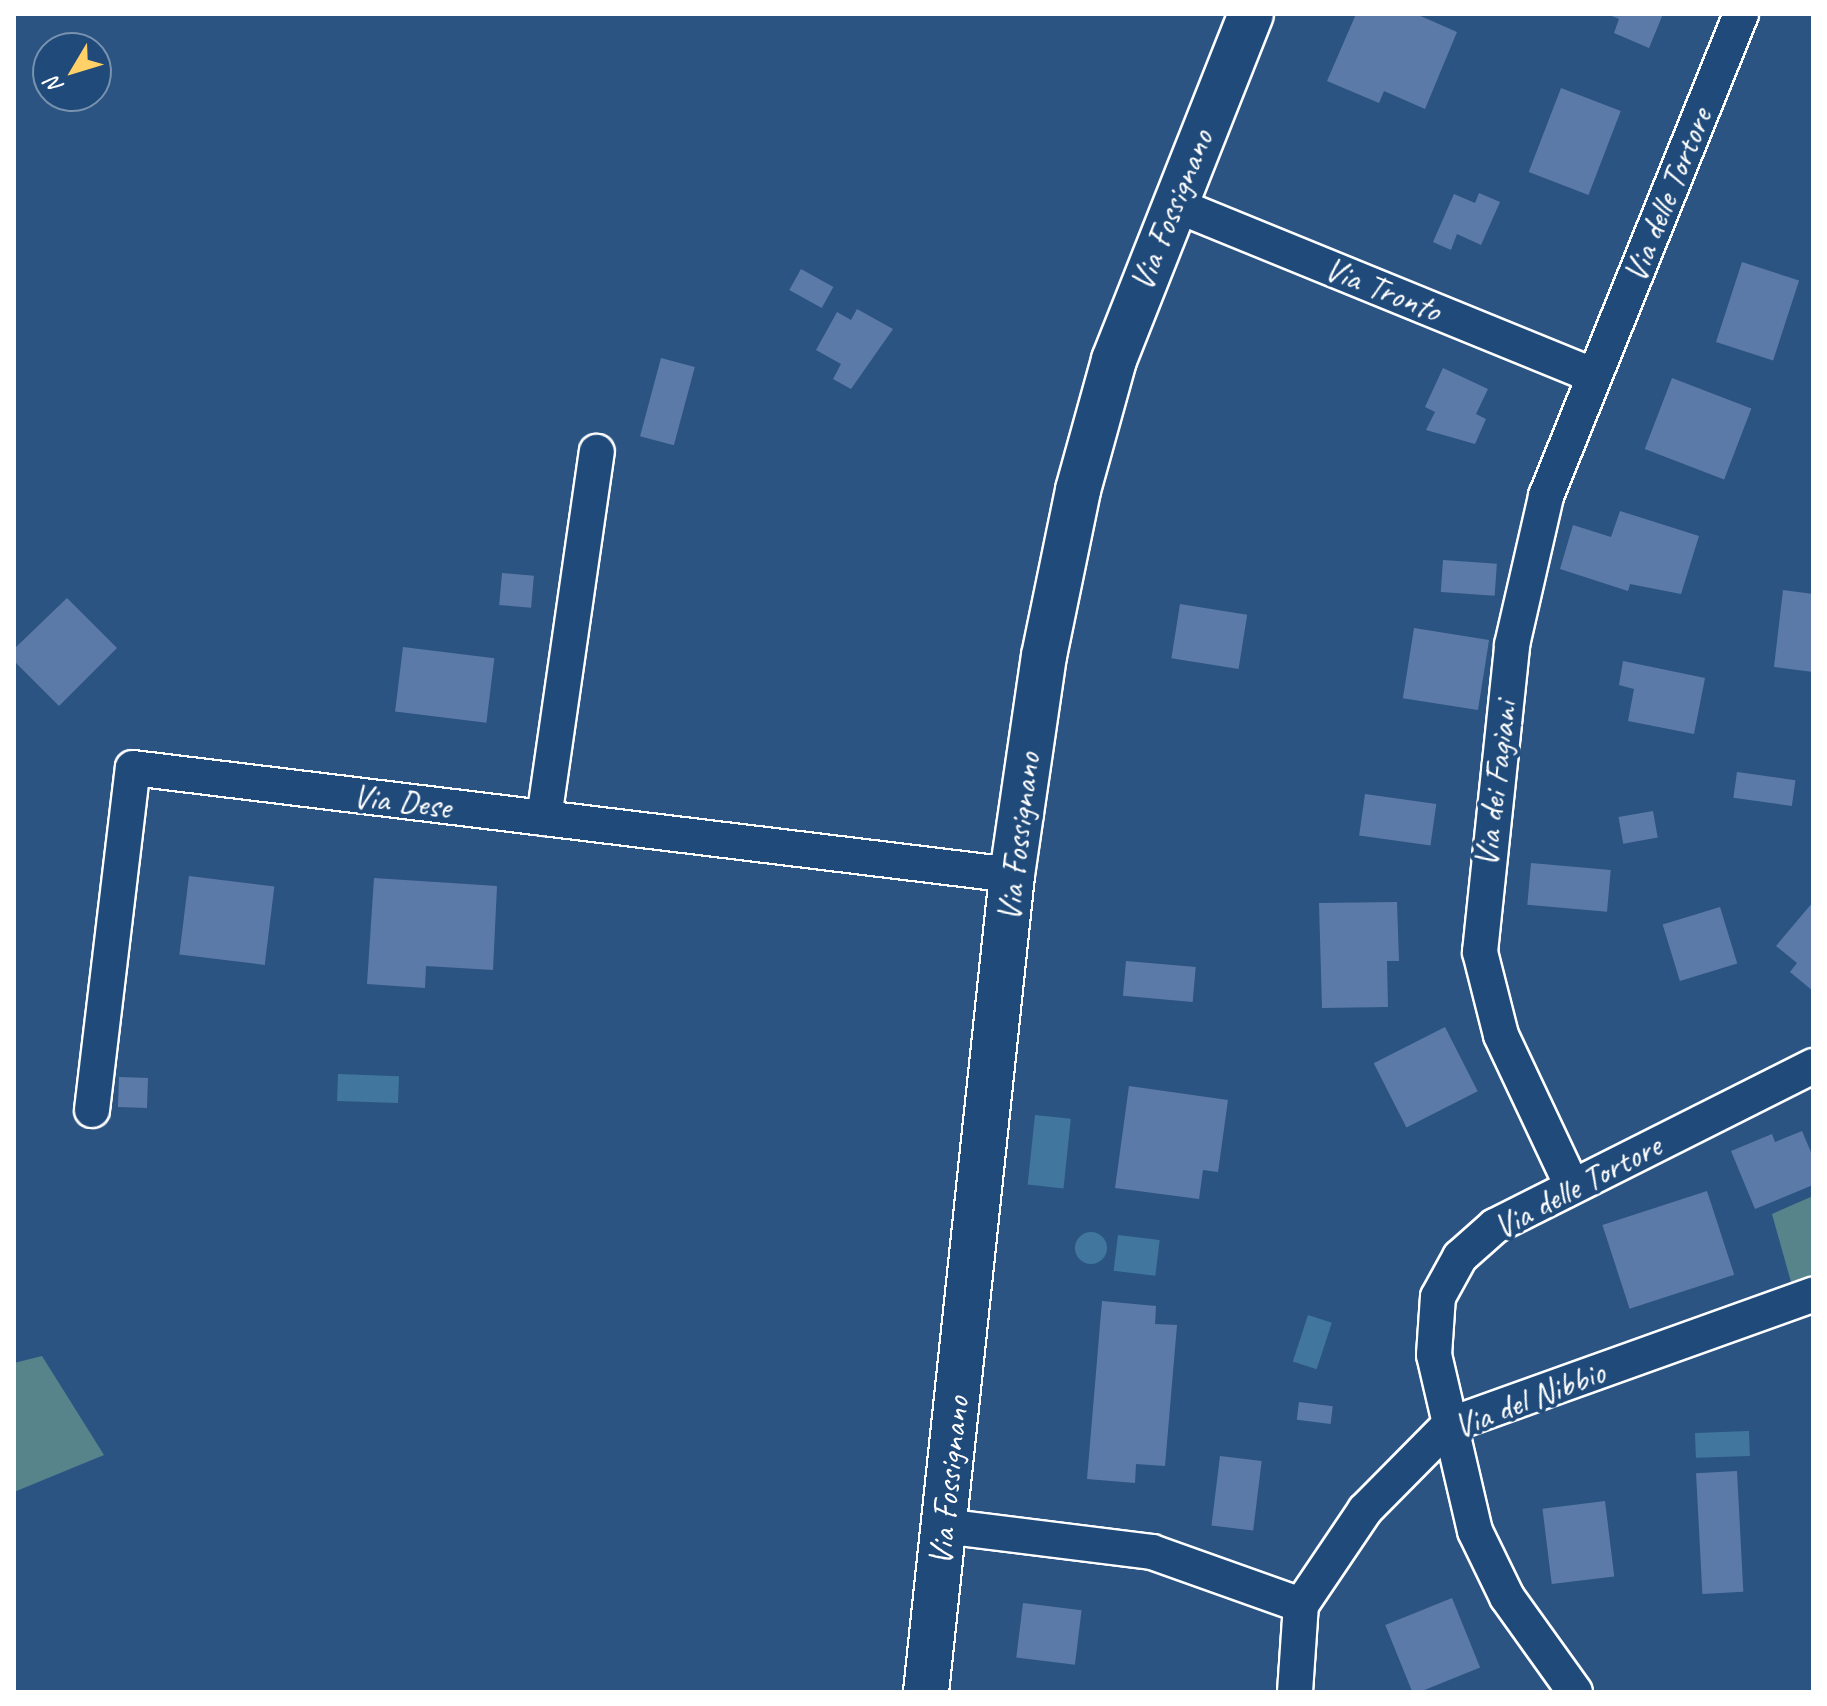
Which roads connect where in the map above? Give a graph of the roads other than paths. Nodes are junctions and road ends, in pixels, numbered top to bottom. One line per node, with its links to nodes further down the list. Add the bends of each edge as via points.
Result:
1 (1251, 14): 3 (street, Via Fossignano)
2 (1741, 14): 4 (street, Via delle Tortore)
3 (1173, 204): 4 (street, Via Tronto); 7 (street, Via Fossignano, via 1114,360 1078,490 1040,682)
4 (1592, 375): 10 (street, Via dei Fagiani, via 1546,496 1521,590 1479,922 1484,975 1501,1035)
5 (597, 452): 6 (street)
6 (544, 818): 7 (street, Via Dese); 9 (street, Via Dese, via 133,768)
7 (1012, 875): 13 (street, Via Fossignano)
8 (1813, 1066): 10 (street, Via delle Tortore)
9 (92, 1110)
10 (1572, 1186): 12 (street, Via delle Tortore, via 1495,1226 1446,1278 1432,1331)
11 (1813, 1295): 12 (street, Via del Nibbio)
12 (1449, 1425): 14 (street, Via del Nibbio, via 1365,1510); 17 (street, Via delle Tortore, via 1485,1558)
13 (943, 1526): 14 (street, via 1152,1552); 15 (street, Via Fossignano)
14 (1301, 1605): 16 (street)
15 (926, 1692)
16 (1295, 1692)
17 (1575, 1692)

